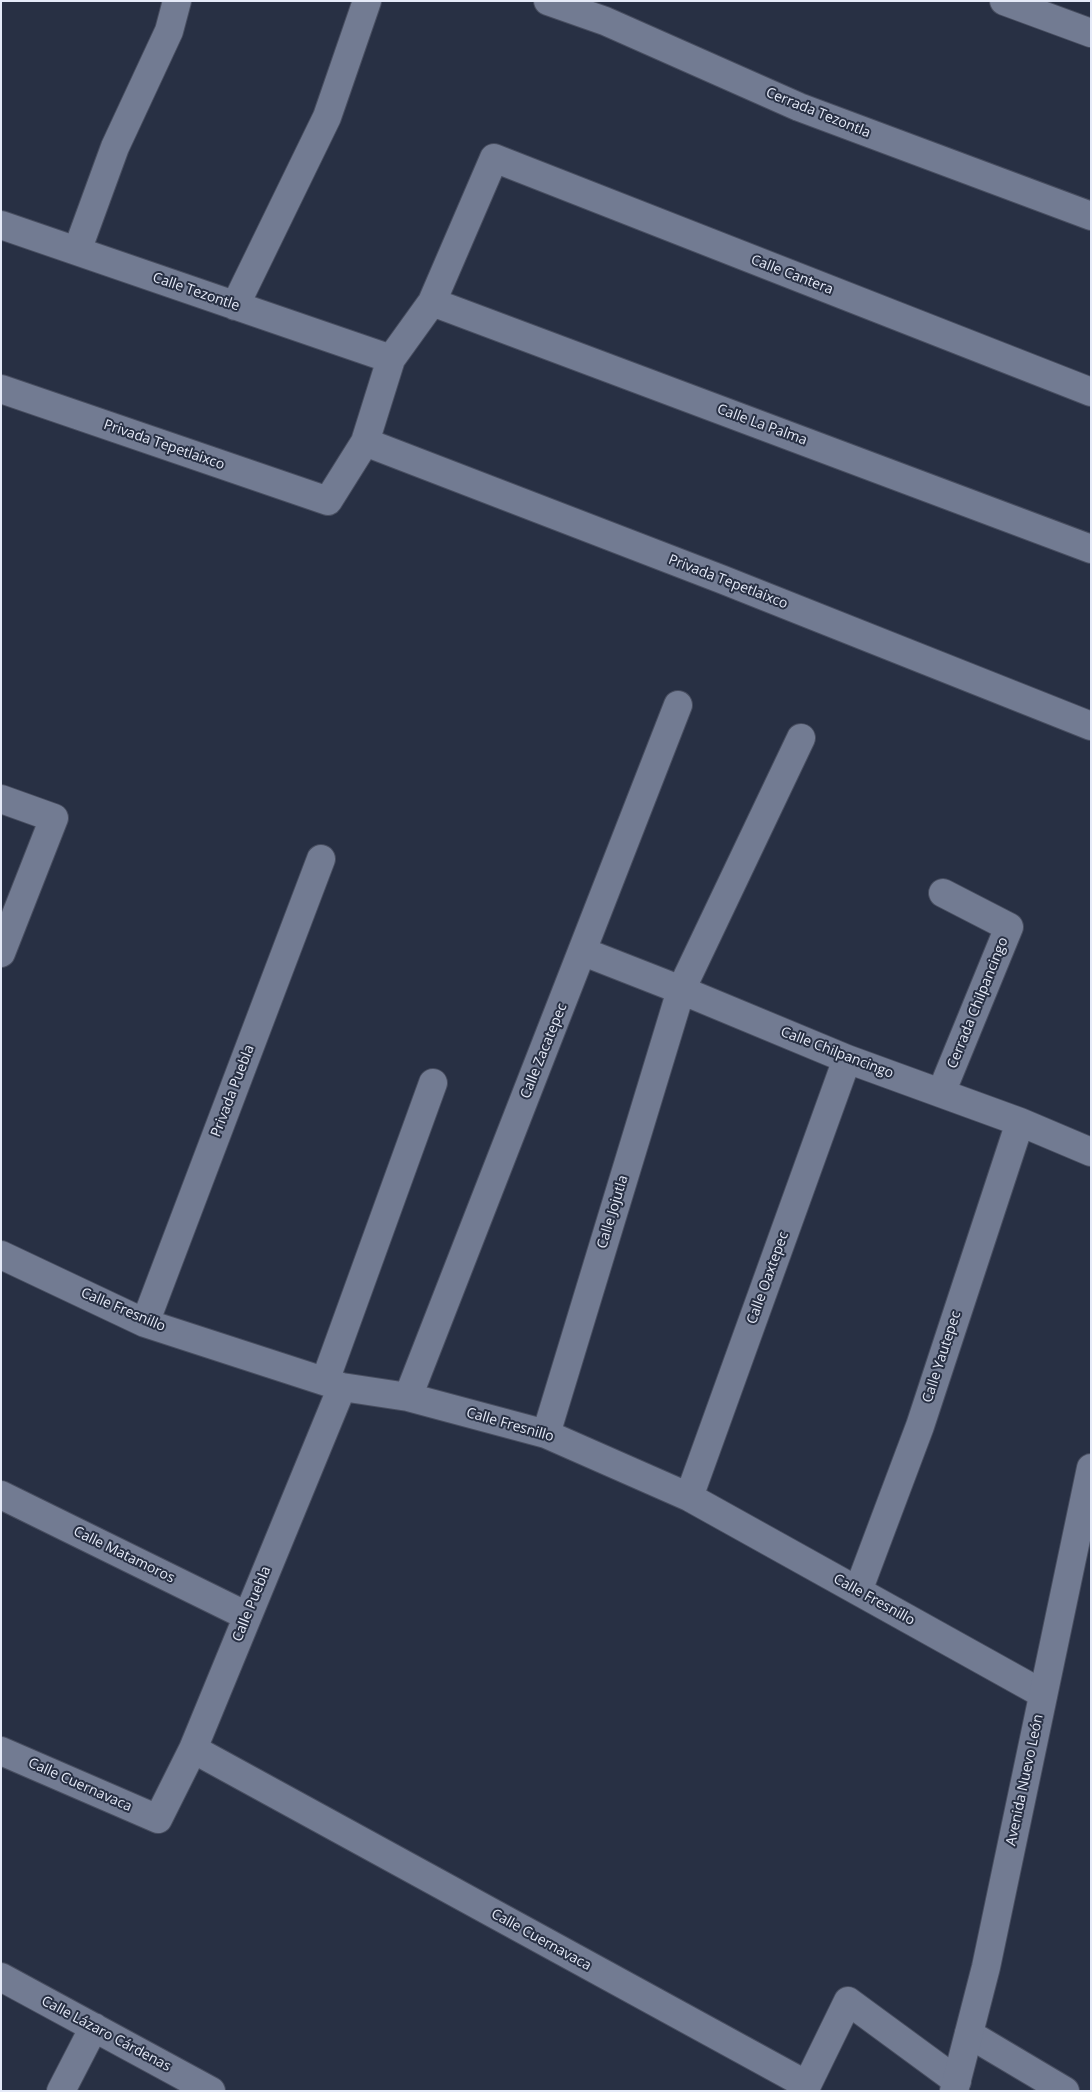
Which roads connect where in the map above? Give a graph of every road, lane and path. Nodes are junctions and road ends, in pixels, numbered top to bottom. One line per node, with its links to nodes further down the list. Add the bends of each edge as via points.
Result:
1 (177, 1): 8 (street, via 169,31 115,147)
2 (367, 1): 10 (street, via 327,117)
3 (548, 1): 6 (street, Cerrada Tezontla, via 605,21 800,107)
4 (1004, 1): 5 (street)
5 (1091, 33)
6 (1091, 216)
7 (1, 226): 8 (street, Calle Tezontle)
8 (77, 252): 10 (street, Calle Tezontle)
9 (432, 302): 11 (street); 13 (street, Calle Cantera, via 494,158); 15 (street, Calle La Palma)
10 (235, 306): 11 (street, Calle Tezontle)
11 (391, 359): 14 (street)
12 (1, 389): 14 (street, Privada Tepetlaixco, via 328,501)
13 (1091, 392)
14 (365, 442): 17 (street, Privada Tepetlaixco)
15 (1091, 549)
16 (678, 705): 22 (street, Calle Zacatepec)
17 (1091, 726)
18 (801, 738): 24 (street, Calle Jojutla)
19 (1, 799): 23 (street, via 54,818)
20 (321, 859): 31 (street, Privada Puebla)
21 (943, 893): 27 (street, Cerrada Chilpancingo, via 1010,927)
22 (584, 952): 24 (street, Calle Chilpancingo); 33 (street, Calle Zacatepec)
23 (1, 953)
24 (681, 990): 25 (street, Calle Chilpancingo); 34 (street, Calle Jojutla)
25 (847, 1059): 27 (street, Calle Chilpancingo); 37 (street, Calle Oaxtepec)
26 (433, 1083): 32 (street, Calle Puebla)
27 (941, 1093): 28 (street, Calle Chilpancingo)
28 (1020, 1122): 29 (street, Calle Chilpancingo); 38 (street, Calle Yautepec, via 920,1426)
29 (1091, 1152)
30 (1, 1255): 31 (street, Calle Fresnillo)
31 (145, 1323): 32 (street, Calle Fresnillo)
32 (333, 1384): 33 (street, Calle Fresnillo); 39 (street, Calle Puebla)
33 (408, 1397): 34 (street, Calle Fresnillo)
34 (546, 1434): 37 (street, Calle Fresnillo)
35 (1091, 1468): 40 (street, Avenida Nuevo León)
36 (1, 1495): 39 (street, Calle Matamoros)
37 (689, 1497): 38 (street, Calle Fresnillo)
38 (858, 1591): 40 (street, Calle Fresnillo)
39 (247, 1616): 41 (street, Calle Puebla)
40 (1043, 1694): 46 (street, Avenida Nuevo León)
41 (193, 1749): 43 (street, Calle Puebla); 47 (street, Calle Cuernavaca, via 807,2085 848,2002)
42 (1, 1750): 43 (street, Calle Cuernavaca)
43 (158, 1819)
44 (1, 1977): 45 (street, Calle Lázaro Cárdenas)
45 (94, 2027): 48 (street); 49 (street, Calle Lázaro Cárdenas)
46 (969, 2034): 47 (street, Avenida Nuevo León); 50 (street)
47 (955, 2086)
48 (60, 2091)
49 (212, 2091)
50 (1065, 2091)

